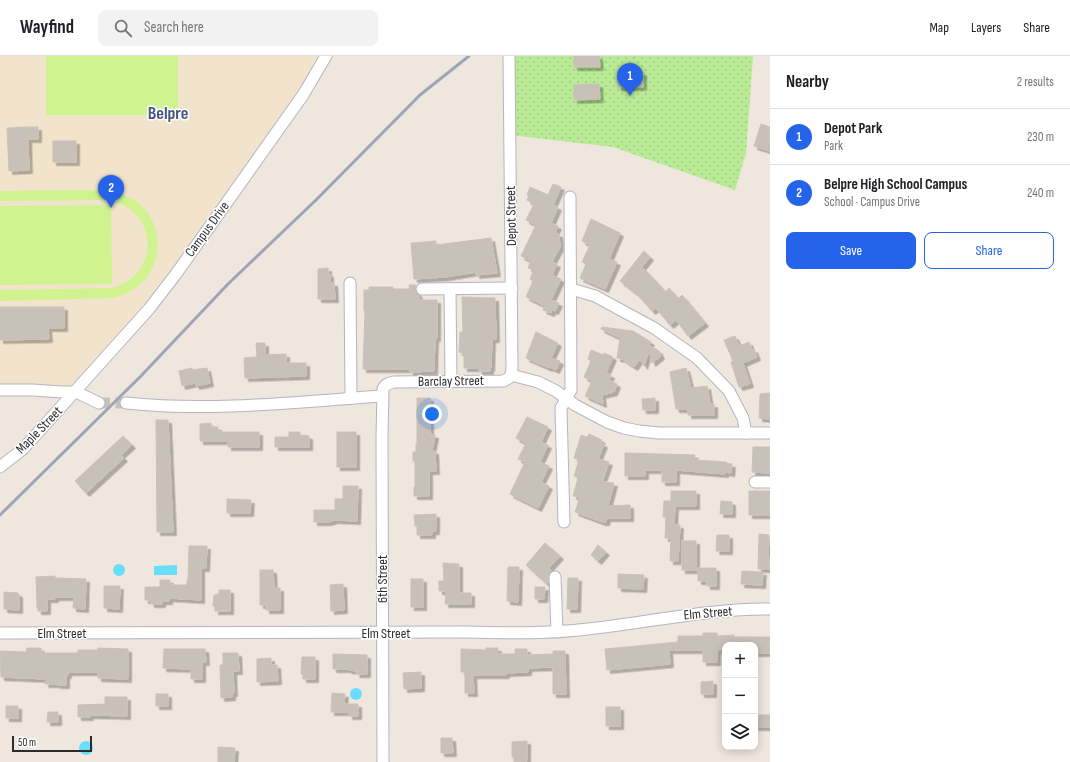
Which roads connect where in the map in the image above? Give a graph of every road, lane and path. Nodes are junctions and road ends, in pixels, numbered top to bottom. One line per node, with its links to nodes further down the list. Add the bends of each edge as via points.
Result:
1 (326, 56): 12 (street, Campus Drive, via 303,95 176,274 149,309)
2 (509, 56): 5 (street, Depot Street)
3 (570, 197): 8 (street)
4 (350, 283): 14 (street)
5 (512, 288): 7 (street); 9 (street, Depot Street)
6 (422, 289): 7 (street)
7 (450, 289): 10 (street)
8 (571, 289): 15 (street, via 571,390); 18 (street, via 595,296 654,328 697,358 729,391 743,418)
9 (511, 375): 10 (street, Barclay Street, via 504,381); 15 (street, via 538,382)
10 (451, 382): 13 (street, Barclay Street, via 389,383 384,386)
11 (0, 390): 12 (street)
12 (76, 392): 16 (street); 20 (street, Maple Street, via 23,448)
13 (382, 396): 14 (street); 28 (street, 6th Street)
14 (351, 398): 17 (street, via 251,405 161,406)
15 (565, 398): 18 (street, via 607,422 639,431); 23 (street, via 560,408)
16 (99, 403)
17 (126, 403)
18 (746, 433): 19 (street)
19 (770, 433)
20 (0, 467)
21 (755, 482): 22 (street)
22 (770, 482)
23 (564, 522)
24 (555, 577): 26 (street)
25 (770, 609): 26 (street, Elm Street, via 702,612)
26 (556, 632): 28 (street, Elm Street)
27 (0, 633): 28 (street, Elm Street)
28 (382, 633): 29 (street, 6th Street)
29 (383, 762)

